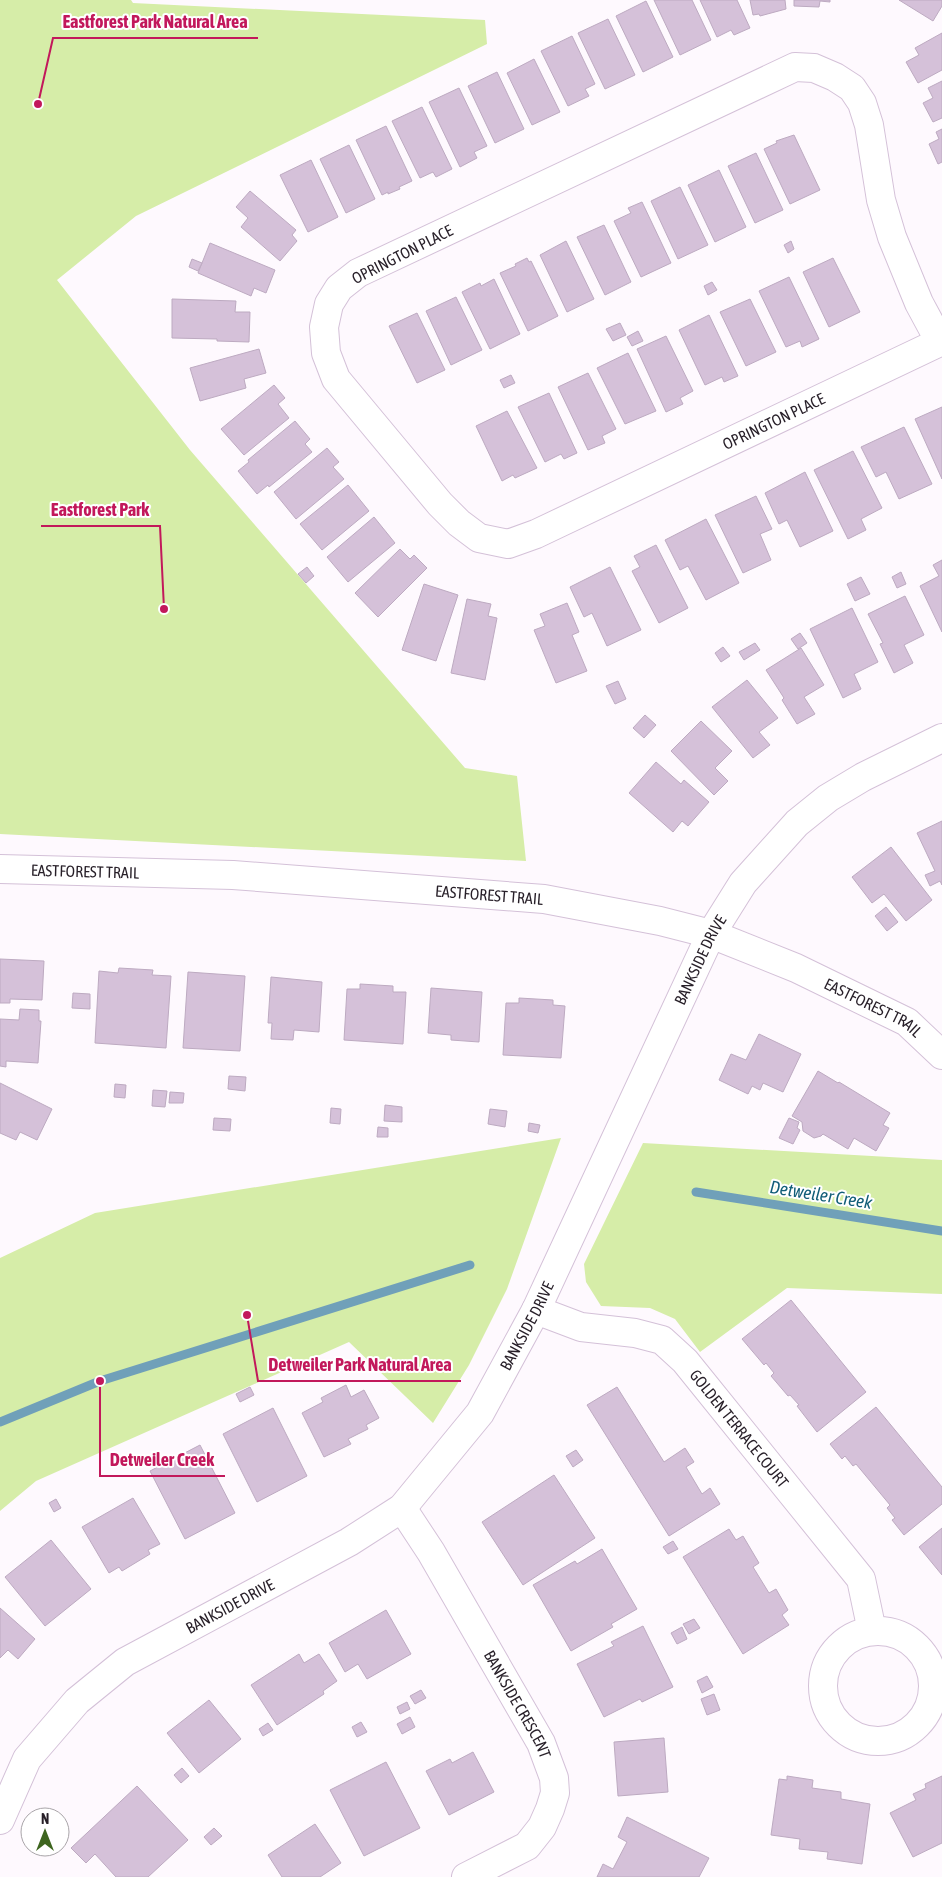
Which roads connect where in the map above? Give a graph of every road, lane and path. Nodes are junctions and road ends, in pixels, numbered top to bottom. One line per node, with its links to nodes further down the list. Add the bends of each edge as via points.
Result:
1 (941, 342): 1 (street, OPRINGTON PLACE, via 918,302 892,237 881,200 869,125 862,103 852,88 836,77 814,68 795,67 358,273 339,288 329,304 324,327 326,353 336,379 440,504 479,538 508,544 536,534)
2 (942, 738): 4 (street, BANKSIDE DRIVE, via 863,777 828,798 797,823 743,883)
3 (0, 869): 4 (street, EASTFOREST TRAIL, via 233,875 544,899)
4 (711, 934): 5 (street, EASTFOREST TRAIL, via 796,968 907,1022); 6 (street, BANKSIDE DRIVE)
5 (942, 1055)
6 (536, 1310): 7 (street, BANKSIDE DRIVE, via 480,1413); 8 (street, GOLDEN TERRACE COURT, via 581,1327 635,1333 662,1340 685,1361 861,1579)
7 (402, 1508): 9 (street, BANKSIDE DRIVE, via 348,1542 125,1662 77,1701 27,1759); 10 (street, BANKSIDE CRESCENT, via 431,1552 541,1743 554,1778 555,1793 550,1808 542,1827 527,1846)
8 (872, 1631)
9 (0, 1820)
10 (466, 1877)

